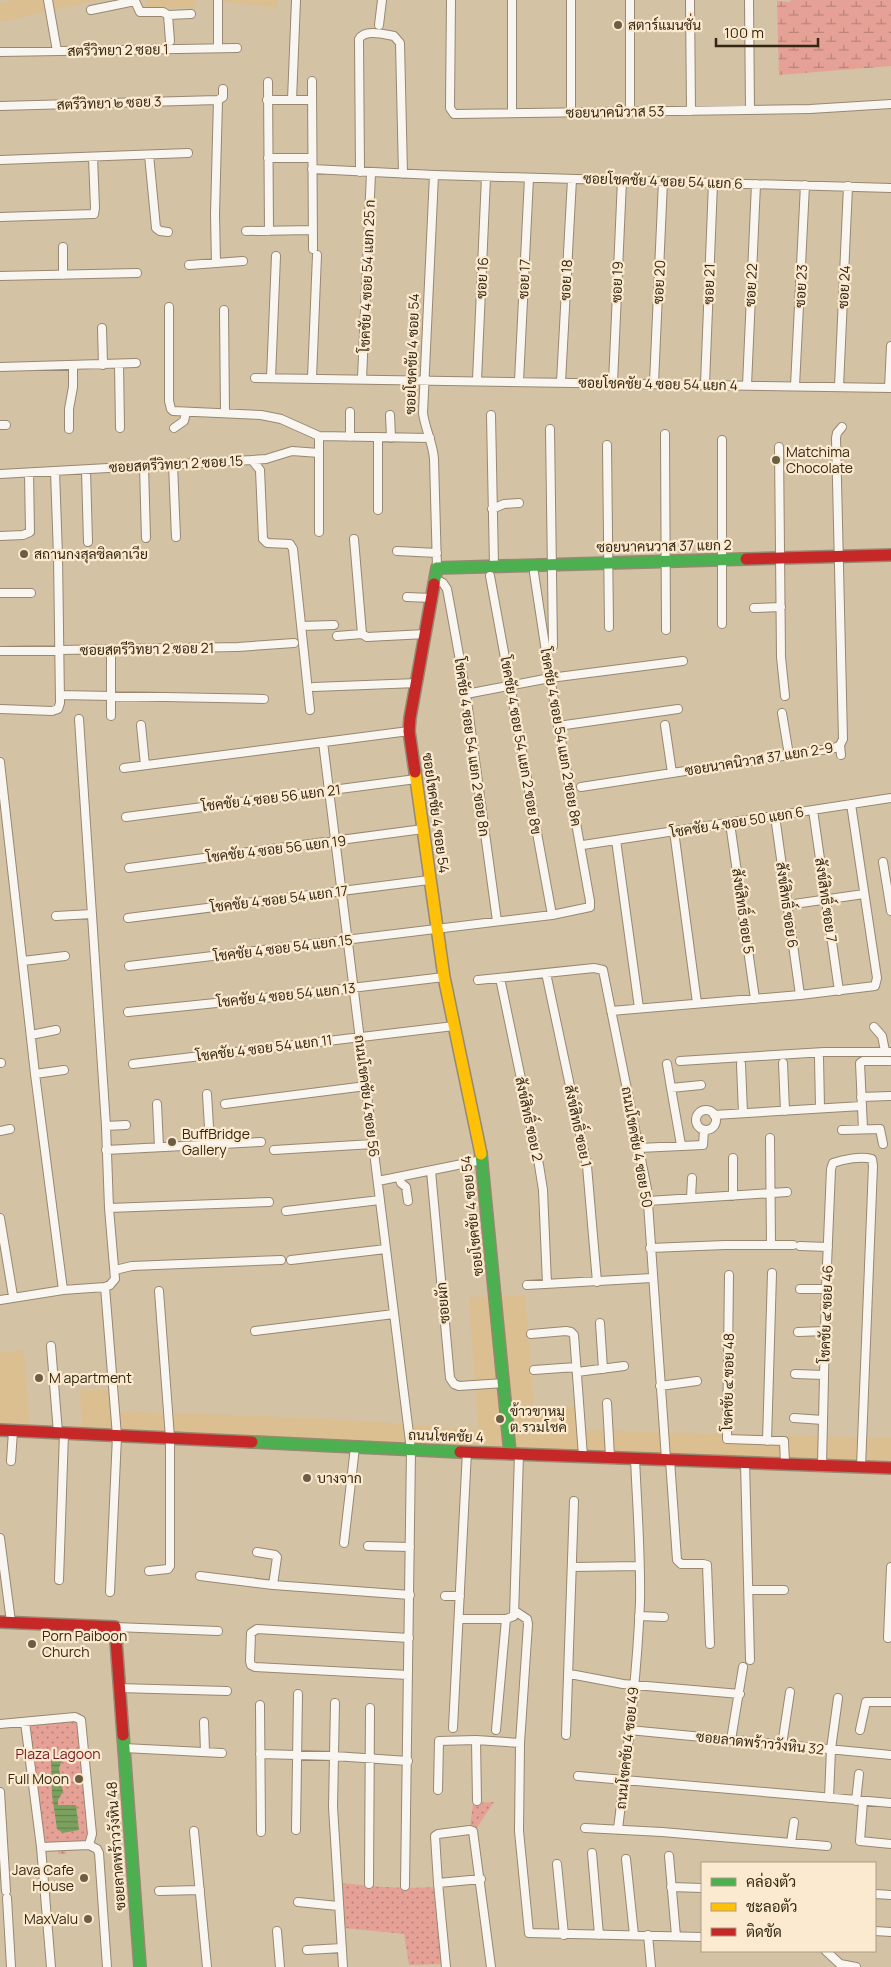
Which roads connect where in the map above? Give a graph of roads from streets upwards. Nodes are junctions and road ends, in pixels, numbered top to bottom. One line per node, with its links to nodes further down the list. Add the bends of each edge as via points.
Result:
1 (48, 0): 19 (street)
2 (135, 0): 12 (street); 14 (street, via 140,12)
3 (218, 0): 17 (street)
4 (296, 0): 26 (street)
5 (382, 0): 15 (street)
6 (451, 0): 33 (street, ซอยนาคนิวาส 53, via 451,111 459,114)
7 (512, 0): 33 (street)
8 (571, 0): 34 (street)
9 (630, 0): 32 (street)
10 (690, 0): 31 (street)
11 (749, 0): 30 (street)
12 (91, 10)
13 (191, 14): 14 (street)
14 (168, 15): 16 (street)
15 (379, 25)
16 (170, 40)
17 (218, 48): 18 (street, สตรีวิทยา 2 ซอย 1); 19 (street, สตรีวิทยา 2 ซอย 1)
18 (237, 48)
19 (57, 51): 20 (street, สตรีวิทยา 2 ซอย 1)
20 (0, 52)
21 (312, 81): 27 (street)
22 (268, 82): 25 (street)
23 (224, 89): 24 (street, via 223,97)
24 (218, 100): 29 (street, สตรีวิทยา ๒ ซอย 3); 64 (street, via 214,214)
25 (268, 100): 26 (street); 38 (street)
26 (292, 100): 27 (street)
27 (312, 100): 39 (street)
28 (891, 104): 30 (street, ซอยนาคนิวาส 53)
29 (0, 106)
30 (750, 110): 31 (street, ซอยนาคนิวาส 53)
31 (691, 111): 32 (street, ซอยนาคนิวาส 53)
32 (630, 112): 34 (street, ซอยนาคนิวาส 53)
33 (512, 113): 34 (street, ซอยนาคนิวาส 53)
34 (571, 113)
35 (188, 153): 36 (street)
36 (149, 155): 37 (street); 59 (street, via 156,228)
37 (93, 157): 40 (street); 56 (street, via 94,214)
38 (268, 158): 39 (street); 58 (street)
39 (312, 158): 41 (street)
40 (0, 160)
41 (312, 170): 42 (street, ซอยโชคชัย 4 ซอย 54 แยก 6); 57 (street)
42 (360, 172): 43 (street, ซอยโชคชัย 4 ซอย 54 แยก 6); 44 (street, via 359,39 366,33 394,36 400,43)
43 (371, 173): 44 (street, ซอยโชคชัย 4 ซอย 54 แยก 6); 81 (street, โชคชัย 4 ซอย 54 แยก 25 ก)
44 (403, 174): 45 (street, ซอยโชคชัย 4 ซอย 54 แยก 6)
45 (434, 175): 46 (street, ซอยโชคชัย 4 ซอย 54 แยก 6); 82 (street, ซอยโชคชัย 4 ซอย 54)
46 (486, 177): 47 (street, ซอยโชคชัย 4 ซอย 54 แยก 6); 83 (street, ซอย 16)
47 (528, 178): 48 (street, ซอยโชคชัย 4 ซอย 54 แยก 6); 84 (street, ซอย 17)
48 (572, 179): 49 (street, ซอยโชคชัย 4 ซอย 54 แยก 6); 85 (street, ซอย 18)
49 (622, 180): 50 (street, ซอยโชคชัย 4 ซอย 54 แยก 6); 86 (street, ซอย 19)
50 (663, 181): 51 (street, ซอยโชคชัย 4 ซอย 54 แยก 6); 87 (street, ซอย 20)
51 (713, 183): 52 (street, ซอยโชคชัย 4 ซอย 54 แยก 6); 88 (street, ซอย 21)
52 (756, 184): 53 (street, ซอยโชคชัย 4 ซอย 54 แยก 6); 89 (street, ซอย 22)
53 (805, 185): 54 (street, ซอยโชคชัย 4 ซอย 54 แยก 6); 90 (street, ซอย 23)
54 (848, 186): 55 (street, ซอยโชคชัย 4 ซอย 54 แยก 6); 91 (street, ซอย 24)
55 (891, 188)
56 (0, 217)
57 (313, 230): 58 (street); 80 (street)
58 (269, 231): 60 (street)
59 (168, 232)
60 (246, 232)
61 (63, 247): 67 (street)
62 (276, 256): 79 (street)
63 (242, 261): 64 (street)
64 (216, 263): 65 (street)
65 (189, 265)
66 (137, 273): 67 (street)
67 (64, 275): 68 (street)
68 (0, 276)
69 (169, 307): 93 (street, via 169,405 173,411)
70 (224, 310): 95 (street)
71 (102, 328): 75 (street)
72 (891, 346): 92 (street)
73 (119, 364): 74 (street); 75 (street); 99 (street)
74 (136, 364)
75 (103, 365): 76 (street)
76 (73, 366): 77 (street); 101 (street)
77 (0, 367)
78 (255, 378): 79 (street, ซอยโชคชัย 4 ซอย 54 แยก 4)
79 (271, 378): 80 (street, ซอยโชคชัย 4 ซอย 54 แยก 4)
80 (312, 378): 81 (street, ซอยโชคชัย 4 ซอย 54 แยก 4)
81 (362, 379): 82 (street, ซอยโชคชัย 4 ซอย 54 แยก 4)
82 (425, 380): 83 (street, ซอยโชคชัย 4 ซอย 54 แยก 4); 108 (street, ซอยโชคชัย 4 ซอย 54, via 423,413)
83 (477, 380): 84 (street, ซอยโชคชัย 4 ซอย 54 แยก 4)
84 (519, 381): 85 (street, ซอยโชคชัย 4 ซอย 54 แยก 4)
85 (561, 382): 86 (street, ซอยโชคชัย 4 ซอย 54 แยก 4)
86 (613, 383): 87 (street, ซอยโชคชัย 4 ซอย 54 แยก 4)
87 (654, 383): 88 (street, ซอยโชคชัย 4 ซอย 54 แยก 4)
88 (705, 384): 89 (street, ซอยโชคชัย 4 ซอย 54 แยก 4)
89 (747, 385): 90 (street, ซอยโชคชัย 4 ซอย 54 แยก 4)
90 (795, 386): 91 (street, ซอยโชคชัย 4 ซอย 54 แยก 4)
91 (839, 387): 92 (street, ซอยโชคชัย 4 ซอย 54 แยก 4)
92 (890, 388)
93 (186, 412): 95 (street); 100 (street, via 184,421)
94 (350, 412): 105 (street)
95 (225, 413): 104 (street, via 281,419)
96 (491, 415): 121 (street, โชคชัย 4 ซอย 54 แยก 2 ซอย 8ข)
97 (390, 416): 107 (street)
98 (842, 427): 132 (street, ซอยนาคนิวาส 37 แยก 2-9, via 836,438)
99 (120, 428)
100 (174, 428)
101 (69, 429)
102 (550, 429): 137 (street)
103 (665, 434): 135 (street)
104 (319, 436): 105 (street); 112 (street)
105 (350, 437): 106 (street)
106 (378, 438): 107 (street); 122 (street)
107 (391, 438): 108 (street)
108 (430, 438): 130 (street, ซอยโชคชัย 4 ซอย 54, via 434,459)
109 (722, 440): 134 (street)
110 (608, 445): 136 (street)
111 (779, 447): 133 (street)
112 (319, 453): 113 (street, via 292,451 266,460); 123 (street)
113 (252, 460): 114 (street, ซอยสตรีวิทยา 2 ซอย 15); 149 (street, ซอยสตรีวิทยา 2 ซอย 15, via 260,470 262,539 267,543 290,544 293,549)
114 (173, 464): 115 (street, ซอยสตรีวิทยา 2 ซอย 15); 125 (street)
115 (144, 466): 116 (street, ซอยสตรีวิทยา 2 ซอย 15); 126 (street)
116 (86, 470): 117 (street, ซอยสตรีวิทยา 2 ซอย 15); 128 (street)
117 (55, 471): 118 (street, ซอยสตรีวิทยา 2 ซอย 15); 158 (street)
118 (29, 473): 119 (street, ซอยสตรีวิทยา 2 ซอย 15); 124 (street, via 30,532)
119 (0, 474)
120 (519, 503): 121 (street)
121 (492, 509): 138 (street, โชคชัย 4 ซอย 54 แยก 2 ซอย 8ข)
122 (378, 510)
123 (319, 532)
124 (0, 536)
125 (176, 537)
126 (146, 538)
127 (354, 539): 152 (street)
128 (88, 542)
129 (397, 551): 130 (street)
130 (437, 553): 140 (street, ซอยโชคชัย 4 ซอย 54)
131 (891, 556): 132 (street, ซอยนาคนวาส 37 แยก 2)
132 (838, 557): 133 (street, ซอยนาคนวาส 37 แยก 2); 181 (street, ซอยนาคนิวาส 37 แยก 2-9)
133 (780, 559): 134 (street, ซอยนาคนวาส 37 แยก 2); 145 (street)
134 (723, 560): 135 (street, ซอยนาคนวาส 37 แยก 2); 148 (street)
135 (665, 561): 136 (street, ซอยนาคนวาส 37 แยก 2); 151 (street)
136 (608, 562): 137 (street, ซอยนาคนวาส 37 แยก 2); 150 (street)
137 (551, 565): 138 (street, ซอยนาคนวาส 37 แยก 2); 156 (street)
138 (492, 571): 140 (street, ซอยนาคนวาส 37 แยก 2); 163 (street, โชคชัย 4 ซอย 54 แยก 2 ซอย 8ข)
139 (534, 573): 161 (street, โชคชัย 4 ซอย 54 แยก 2 ซอย 8ค)
140 (436, 574): 144 (street, ซอยโชคชัย 4 ซอย 54); 165 (street, โชคชัย 4 ซอย 54 แยก 2 ซอย 8ก, via 447,589)
141 (31, 593): 142 (street)
142 (0, 594)
143 (407, 597): 144 (street)
144 (432, 598): 153 (street, ซอยโชคชัย 4 ซอย 54)
145 (781, 607): 146 (street); 168 (street)
146 (754, 608)
147 (334, 624): 149 (street)
148 (722, 624)
149 (301, 626): 172 (street, ซอยสตรีวิทยา 2 ซอย 15)
150 (609, 627)
151 (666, 630)
152 (362, 634): 153 (street, via 367,637); 154 (street)
153 (426, 634): 162 (street, ซอยโชคชัย 4 ซอย 54)
154 (337, 636)
155 (294, 643): 157 (street, ซอยสตรีวิทยา 2 ซอย 21)
156 (552, 646)
157 (110, 649): 158 (street, ซอยสตรีวิทยา 2 ซอย 21); 167 (street)
158 (60, 650): 159 (street, ซอยสตรีวิทยา 2 ซอย 21); 166 (street)
159 (0, 651)
160 (683, 661): 161 (street)
161 (550, 678): 163 (street); 178 (street, โชคชัย 4 ซอย 54 แยก 2 ซอย 8ค)
162 (417, 683): 164 (street); 179 (street, ซอยโชคชัย 4 ซอย 54)
163 (510, 686): 165 (street); 213 (street, โชคชัย 4 ซอย 54 แยก 2 ซอย 8ข)
164 (314, 687)
165 (466, 694): 216 (street, โชคชัย 4 ซอย 54 แยก 2 ซอย 8ก)
166 (60, 695): 167 (street); 170 (street, via 59,706 55,710)
167 (111, 696): 169 (street); 174 (street)
168 (785, 696)
169 (264, 699)
170 (0, 709)
171 (678, 709): 178 (street)
172 (310, 710)
173 (782, 713): 182 (street)
174 (111, 716)
175 (79, 719): 212 (street)
176 (141, 725): 185 (street)
177 (665, 725): 187 (street)
178 (558, 726): 209 (street, โชคชัย 4 ซอย 54 แยก 2 ซอย 8ค)
179 (410, 731): 180 (street); 188 (street, ซอยโชคชัย 4 ซอย 54)
180 (323, 742): 185 (street); 190 (street, ถนนโชคชัย 4 ซอย 56)
181 (840, 745): 182 (street, ซอยนาคนิวาส 37 แยก 2-9); 183 (street)
182 (789, 755): 187 (street, ซอยนาคนิวาส 37 แยก 2-9)
183 (841, 755)
184 (0, 762): 220 (street)
185 (146, 765): 186 (street)
186 (124, 768)
187 (672, 773): 189 (street, ซอยนาคนิวาส 37 แยก 2-9)
188 (416, 779): 190 (street, โชคชัย 4 ซอย 56 แยก 21); 197 (street, ซอยโชคชัย 4 ซอย 54)
189 (580, 787)
190 (329, 791): 195 (street, โชคชัย 4 ซอย 56 แยก 21); 200 (street, ถนนโชคชัย 4 ซอย 56)
191 (891, 798): 192 (street, โชคชัย 4 ซอย 50 แยก 6)
192 (851, 804): 193 (street, โชคชัย 4 ซอย 50 แยก 6); 206 (street)
193 (813, 810): 194 (street, โชคชัย 4 ซอย 50 แยก 6); 208 (street, สังข์สิทธิ์ ซอย 7)
194 (775, 816): 196 (street, โชคชัย 4 ซอย 50 แยก 6); 210 (street, สังข์สิทธิ์ ซอย 6)
195 (126, 817)
196 (730, 823): 198 (street, โชคชัย 4 ซอย 50 แยก 6); 229 (street, สังข์สิทธิ์ ซอย 5)
197 (423, 829): 200 (street, โชคชัย 4 ซอย 56 แยก 19); 204 (street, ซอยโชคชัย 4 ซอย 54)
198 (674, 831): 199 (street, โชคชัย 4 ซอย 50 แยก 6); 230 (street)
199 (616, 840): 201 (street, โชคชัย 4 ซอย 50 แยก 6); 231 (street)
200 (336, 842): 203 (street, โชคชัย 4 ซอย 56 แยก 19); 205 (street, ถนนโชคชัย 4 ซอย 56)
201 (583, 845)
202 (883, 862): 207 (street)
203 (129, 868)
204 (429, 880): 205 (street, โชคชัย 4 ซอย 54 แยก 17); 217 (street, ซอยโชคชัย 4 ซอย 54)
205 (342, 892): 215 (street, โชคชัย 4 ซอย 54 แยก 17); 218 (street, ถนนโชคชัย 4 ซอย 56)
206 (864, 894): 208 (street); 227 (street, via 877,978 874,986)
207 (890, 895): 211 (street)
208 (826, 899): 210 (street); 227 (street, สังข์สิทธิ์ ซอย 7)
209 (590, 901): 213 (street, โชคชัย 4 ซอย 54 แยก 15, via 589,908)
210 (787, 905): 228 (street, สังข์สิทธิ์ ซอย 6)
211 (891, 911)
212 (92, 914): 214 (street); 263 (street)
213 (552, 914): 216 (street, โชคชัย 4 ซอย 54 แยก 15)
214 (56, 916)
215 (128, 918)
216 (497, 921): 217 (street, โชคชัย 4 ซอย 54 แยก 15)
217 (436, 928): 218 (street, โชคชัย 4 ซอย 54 แยก 15); 223 (street, ซอยโชคชัย 4 ซอย 54)
218 (348, 940): 221 (street, โชคชัย 4 ซอย 54 แยก 15); 226 (street, ถนนโชคชัย 4 ซอย 56)
219 (65, 956): 220 (street)
220 (23, 961): 237 (street)
221 (129, 966)
222 (546, 973): 224 (street, ถนนโชคชัย 4 ซอย 50); 232 (street, ถนนโชคชัย 4 ซอย 50, via 601,968); 306 (street, สังข์สิทธิ์ ซอย 1, via 589,1181)
223 (444, 977): 226 (street, โชคชัย 4 ซอย 54 แยก 13); 234 (street, ซอยโชคชัย 4 ซอย 54)
224 (500, 978): 225 (street); 307 (street, สังข์สิทธิ์ ซอย 2, via 543,1190)
225 (478, 980)
226 (354, 988): 233 (street, โชคชัย 4 ซอย 54 แยก 13); 238 (street, ถนนโชคชัย 4 ซอย 56)
227 (838, 990): 228 (street)
228 (800, 995): 229 (street)
229 (755, 999): 230 (street)
230 (697, 1003): 231 (street)
231 (639, 1008): 232 (street)
232 (611, 1011): 276 (street, ถนนโชคชัย 4 ซอย 50)
233 (128, 1012)
234 (454, 1026): 238 (street, โชคชัย 4 ซอย 54 แยก 11); 280 (street, ซอยโชคชัย 4 ซอย 54)
235 (874, 1027): 239 (street)
236 (56, 1030): 237 (street)
237 (31, 1036): 248 (street)
238 (360, 1036): 243 (street, โชคชัย 4 ซอย 54 แยก 11); 250 (street, ถนนโชคชัย 4 ซอย 56)
239 (889, 1052): 241 (street, via 824,1052)
240 (820, 1058): 258 (street)
241 (680, 1061)
242 (889, 1061): 254 (street, via 860,1063)
243 (133, 1064)
244 (667, 1064): 251 (street)
245 (741, 1064): 260 (street)
246 (783, 1064): 259 (street)
247 (64, 1070): 248 (street)
248 (36, 1074): 312 (street)
249 (701, 1085): 251 (street)
250 (366, 1086): 256 (street); 272 (street, ถนนโชคชัย 4 ซอย 56)
251 (671, 1088): 274 (street)
252 (207, 1094): 271 (street)
253 (890, 1096): 254 (street)
254 (861, 1097): 257 (street)
255 (157, 1104): 275 (street)
256 (225, 1104)
257 (862, 1106): 258 (street); 265 (street)
258 (820, 1108): 259 (street)
259 (785, 1111): 260 (street)
260 (743, 1113): 261 (street)
261 (714, 1114): 266 (street, via 714,1126); 266 (street, via 706,1110 698,1114 697,1124)
262 (126, 1125): 263 (street)
263 (106, 1126): 277 (street)
264 (10, 1129): 268 (street)
265 (863, 1129): 267 (street); 273 (street, via 880,1129)
266 (704, 1130): 274 (street, via 703,1145)
267 (842, 1130)
268 (0, 1131)
269 (770, 1138): 286 (street)
270 (261, 1142): 271 (street)
271 (210, 1144): 275 (street)
272 (373, 1144): 278 (street); 284 (street, ถนนโชคชัย 4 ซอย 56)
273 (882, 1144)
274 (681, 1145): 276 (street)
275 (159, 1148): 277 (street)
276 (639, 1148): 291 (street, ถนนโชคชัย 4 ซอย 50)
277 (106, 1150): 293 (street)
278 (274, 1150)
279 (733, 1158): 287 (street)
280 (482, 1160): 281 (street); 330 (street, ซอยโชคชัย 4 ซอย 54)
281 (431, 1171): 282 (street); 330 (street, ซอยผัก, via 450,1378 459,1386)
282 (399, 1177): 284 (street); 290 (street, via 406,1188)
283 (692, 1178): 288 (street)
284 (378, 1181): 289 (street, ถนนโชคชัย 4 ซอย 56)
285 (787, 1192): 286 (street)
286 (772, 1193): 287 (street); 296 (street)
287 (734, 1196): 288 (street)
288 (691, 1198): 291 (street)
289 (380, 1200): 294 (street); 299 (street, ถนนโชคชัย 4 ซอย 56)
290 (408, 1201)
291 (648, 1201): 298 (street, ถนนโชคชัย 4 ซอย 50)
292 (269, 1202): 293 (street)
293 (109, 1208): 302 (street)
294 (286, 1211)
295 (0, 1218): 314 (street)
296 (772, 1245): 297 (street); 298 (street)
297 (828, 1247): 311 (street, โชคชัย ๔ ซอย 46); 353 (street, โชคชัย ๔ ซอย 46, via 833,1163 872,1159)
298 (650, 1248): 305 (street, ถนนโชคชัย 4 ซอย 50)
299 (386, 1249): 301 (street); 316 (street, ถนนโชคชัย 4 ซอย 56)
300 (281, 1260): 302 (street, via 132,1266)
301 (291, 1260)
302 (115, 1270): 309 (street, via 114,1282)
303 (772, 1273): 340 (street)
304 (729, 1275): 340 (street, โชคชัย ๔ ซอย 48, via 727,1437 729,1440)
305 (652, 1278): 306 (street); 331 (street, ถนนโชคชัย 4 ซอย 50)
306 (597, 1282): 307 (street)
307 (547, 1284): 308 (street)
308 (528, 1285)
309 (105, 1287): 312 (street); 338 (street)
310 (800, 1289): 311 (street)
311 (826, 1289): 319 (street, โชคชัย ๔ ซอย 46)
312 (63, 1290): 314 (street)
313 (159, 1291): 339 (street)
314 (13, 1296): 315 (street)
315 (0, 1300)
316 (394, 1314): 318 (street); 342 (street, ถนนโชคชัย 4 ซอย 56)
317 (600, 1323): 324 (street)
318 (255, 1331)
319 (825, 1331): 320 (street); 328 (street, โชคชัย ๔ ซอย 46)
320 (798, 1332)
321 (531, 1334): 326 (street, via 571,1332)
322 (51, 1346): 337 (street)
323 (624, 1366): 324 (street)
324 (603, 1369): 326 (street)
325 (534, 1370): 326 (street)
326 (577, 1370): 345 (street)
327 (796, 1374): 328 (street)
328 (824, 1375): 334 (street, โชคชัย ๔ ซอย 46)
329 (697, 1380): 331 (street)
330 (504, 1382): 344 (street, ซอยโชคชัย 4 ซอย 54)
331 (660, 1386): 348 (street, ถนนโชคชัย 4 ซอย 50)
332 (607, 1403): 346 (street)
333 (794, 1418): 334 (street)
334 (823, 1420): 352 (street, โชคชัย ๔ ซอย 46)
335 (0, 1430): 336 (street, ถนนโชคชัย 4)
336 (14, 1431): 337 (street, ถนนโชคชัย 4); 349 (street)
337 (61, 1433): 338 (street, ถนนโชคชัย 4); 366 (street)
338 (117, 1436): 339 (street, ถนนโชคชัย 4); 370 (street)
339 (170, 1438): 341 (street, ถนนโชคชัย 4); 364 (street, via 170,1566 164,1571)
340 (767, 1441): 351 (street, โชคชัย ๔ ซอย 48, via 784,1441)
341 (355, 1447): 342 (street, ถนนโชคชัย 4); 357 (street)
342 (411, 1450): 343 (street, ถนนโชคชัย 4); 359 (street, ถนนโชคชัย 4 ซอย 56)
343 (467, 1451): 344 (street, ถนนโชคชัย 4); 373 (street)
344 (514, 1454): 345 (street, ถนนโชคชัย 4); 374 (street)
345 (583, 1456): 346 (street, ถนนโชคชัย 4)
346 (610, 1457): 347 (street, ถนนโชคชัย 4)
347 (635, 1458): 348 (street, ถนนโชคชัย 4); 361 (street, ถนนโชคชัย 4 ซอย 49)
348 (668, 1459): 350 (street, ถนนโชคชัย 4); 384 (street, ถนนโชคชัย 4 ซอย 50, via 677,1560 681,1564 707,1565)
349 (11, 1461)
350 (745, 1462): 351 (street, ถนนโชคชัย 4); 368 (street)
351 (785, 1464): 352 (street, ถนนโชคชัย 4)
352 (822, 1465): 353 (street, ถนนโชคชัย 4)
353 (860, 1467): 354 (street, ถนนโชคชัย 4)
354 (891, 1468)
355 (574, 1501): 362 (street)
356 (0, 1538): 379 (street)
357 (344, 1543)
358 (368, 1546): 359 (street)
359 (410, 1547): 371 (street, ถนนโชคชัย 4 ซอย 56)
360 (257, 1552): 367 (street, via 277,1557)
361 (639, 1566): 362 (street); 375 (street, ถนนโชคชัย 4 ซอย 49)
362 (572, 1567): 387 (street)
363 (891, 1567): 383 (street)
364 (149, 1570)
365 (200, 1576): 367 (street)
366 (59, 1580)
367 (273, 1585): 371 (street)
368 (749, 1590): 369 (street); 385 (street)
369 (784, 1590)
370 (110, 1592)
371 (410, 1595): 382 (street, ถนนโชคชัย 4 ซอย 56)
372 (444, 1596): 373 (street)
373 (460, 1596): 377 (street)
374 (515, 1611): 378 (street, via 514,1616); 410 (street, via 527,1619 528,1624)
375 (639, 1616): 376 (street); 389 (street, ถนนโชคชัย 4 ซอย 49)
376 (664, 1617)
377 (459, 1619): 378 (street); 403 (street)
378 (506, 1619): 404 (street)
379 (5, 1622): 380 (street)
380 (115, 1628): 381 (street); 390 (street, ซอยลาดพร้าววังหิน 48)
381 (218, 1631)
382 (409, 1638): 388 (street, ถนนโชคชัย 4 ซอย 56); 388 (street, via 256,1628 251,1633 250,1661 254,1667)
383 (888, 1638)
384 (710, 1644)
385 (750, 1660)
386 (743, 1667): 394 (street)
387 (570, 1674): 389 (street); 407 (street)
388 (408, 1675): 421 (street, ถนนโชคชัย 4 ซอย 56)
389 (634, 1684): 394 (street); 405 (street, ถนนโชคชัย 4 ซอย 49)
390 (118, 1688): 391 (street); 412 (street, ซอยลาดพร้าววังหิน 48)
391 (227, 1691)
392 (790, 1692): 411 (street)
393 (298, 1694): 417 (street)
394 (740, 1694): 409 (street)
395 (838, 1698): 413 (street)
396 (891, 1702): 406 (street, via 866,1702)
397 (335, 1703): 419 (street)
398 (260, 1705): 416 (street)
399 (370, 1708): 420 (street)
400 (26, 1722): 402 (street); 439 (street, via 75,1717 81,1720 92,1834); 441 (street)
401 (204, 1722): 414 (street)
402 (0, 1724)
403 (453, 1728)
404 (496, 1730)
405 (629, 1730): 409 (street, ซอยลาดพร้าววังหิน 32); 424 (street, ถนนโชคชัย 4 ซอย 49)
406 (860, 1730)
407 (566, 1735)
408 (476, 1740): 410 (street); 425 (street, via 438,1741); 428 (street)
409 (731, 1740): 411 (street, ซอยลาดพร้าววังหิน 32)
410 (520, 1743): 461 (street, via 519,1831 529,1933)
411 (782, 1745): 413 (street, ซอยลาดพร้าววังหิน 32)
412 (124, 1748): 414 (street); 473 (street, ซอยลาดพร้าววังหิน 48)
413 (832, 1750): 418 (street, ซอยลาดพร้าววังหิน 32); 427 (street)
414 (205, 1752): 415 (street)
415 (222, 1753)
416 (260, 1754): 417 (street); 436 (street)
417 (297, 1755): 419 (street); 434 (street)
418 (891, 1755)
419 (334, 1756): 420 (street); 457 (street)
420 (370, 1758): 421 (street); 447 (street)
421 (408, 1761): 449 (street, ถนนโชคชัย 4 ซอย 56)
422 (859, 1774): 429 (street)
423 (578, 1776): 424 (street)
424 (624, 1779): 427 (street); 433 (street, ถนนโชคชัย 4 ซอย 49)
425 (438, 1790)
426 (0, 1792): 470 (street)
427 (829, 1798): 429 (street)
428 (477, 1801)
429 (860, 1801): 430 (street); 438 (street, via 860,1841)
430 (891, 1803)
431 (794, 1822): 437 (street)
432 (585, 1828): 433 (street)
433 (618, 1828): 437 (street, ถนนโชคชัย 4 ซอย 49)
434 (296, 1830)
435 (194, 1831): 452 (street)
436 (260, 1832)
437 (792, 1843): 440 (street, ถนนโชคชัย 4 ซอย 49)
438 (891, 1844)
439 (89, 1845): 441 (street); 472 (street, via 99,1853)
440 (827, 1846)
441 (41, 1847): 471 (street)
442 (592, 1853): 462 (street)
443 (669, 1856): 450 (street)
444 (626, 1859): 463 (street)
445 (557, 1864): 461 (street)
446 (481, 1879): 448 (street); 448 (street, via 470,1830 435,1836); 478 (street)
447 (368, 1884)
448 (438, 1884): 477 (street)
449 (405, 1886)
450 (671, 1887): 451 (street); 465 (street)
451 (701, 1888)
452 (200, 1890): 453 (street); 474 (street)
453 (159, 1891)
454 (876, 1894): 455 (street)
455 (891, 1895)
456 (298, 1902): 457 (street)
457 (338, 1906): 467 (street)
458 (876, 1930): 460 (street)
459 (277, 1931): 475 (street)
460 (891, 1932)
461 (564, 1935): 462 (street)
462 (599, 1935): 463 (street)
463 (634, 1935): 464 (street)
464 (648, 1936): 465 (street); 479 (street)
465 (676, 1936): 466 (street)
466 (701, 1937)
467 (342, 1948): 468 (street); 476 (street)
468 (307, 1950)
469 (827, 1952): 480 (street, via 840,1964)
470 (11, 1967)
471 (51, 1967)
472 (107, 1967)
473 (140, 1967)
474 (207, 1967)
475 (280, 1967)
476 (343, 1967)
477 (446, 1967)
478 (491, 1967)
479 (651, 1967)
480 (856, 1967)

